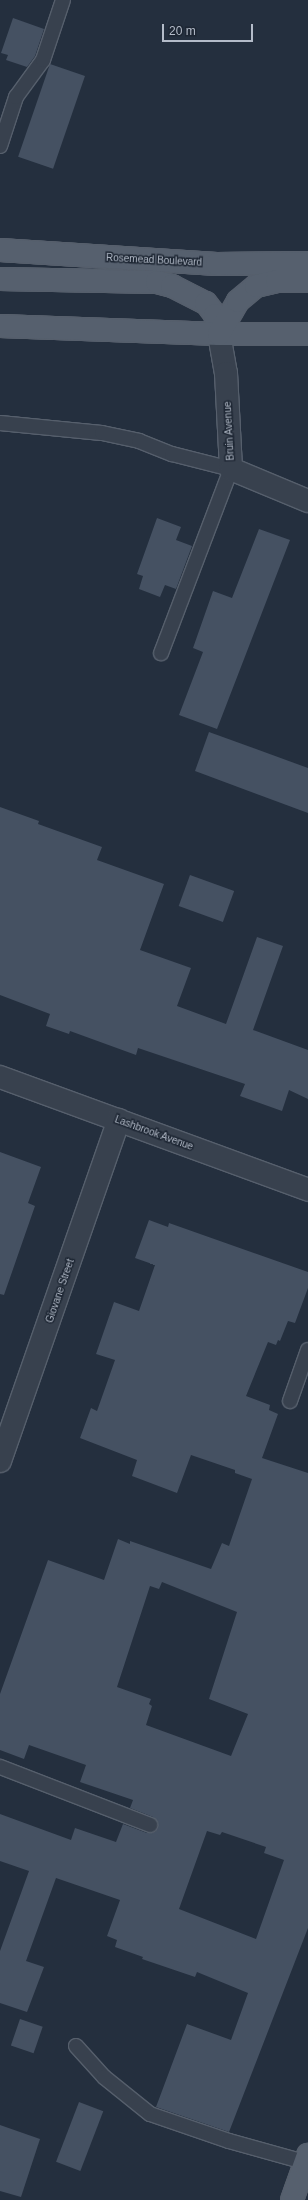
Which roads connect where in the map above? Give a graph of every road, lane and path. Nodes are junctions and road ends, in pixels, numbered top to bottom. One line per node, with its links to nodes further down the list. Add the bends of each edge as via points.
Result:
1 (63, 0): 2 (lane, via 43,60 16,97)
2 (0, 146)
3 (0, 250): 4 (main road, Rosemead Boulevard, via 217,264)
4 (308, 263)
5 (0, 278): 8 (main road, via 157,282 172,286 206,303 215,315)
6 (308, 282): 8 (main road, via 277,280 256,286 238,301)
7 (0, 326): 8 (main road)
8 (219, 334): 9 (main road); 11 (street, Bruin Avenue, via 226,373)
9 (308, 334)
10 (0, 424): 11 (lane, via 102,434)
11 (231, 469): 12 (street, Bruin Avenue); 13 (lane)
12 (308, 501)
13 (161, 653)
14 (0, 1077): 15 (street, Lashbrook Avenue)
15 (119, 1120): 16 (street, Lashbrook Avenue); 19 (street, Giovane Street)
16 (308, 1190)
17 (308, 1350): 18 (lane)
18 (290, 1400)
19 (2, 1450)
20 (0, 1767): 21 (lane)
21 (150, 1825)
22 (76, 2046): 23 (lane, via 104,2077 150,2114 229,2142)
23 (307, 2160): 24 (main road)
24 (292, 2200)

